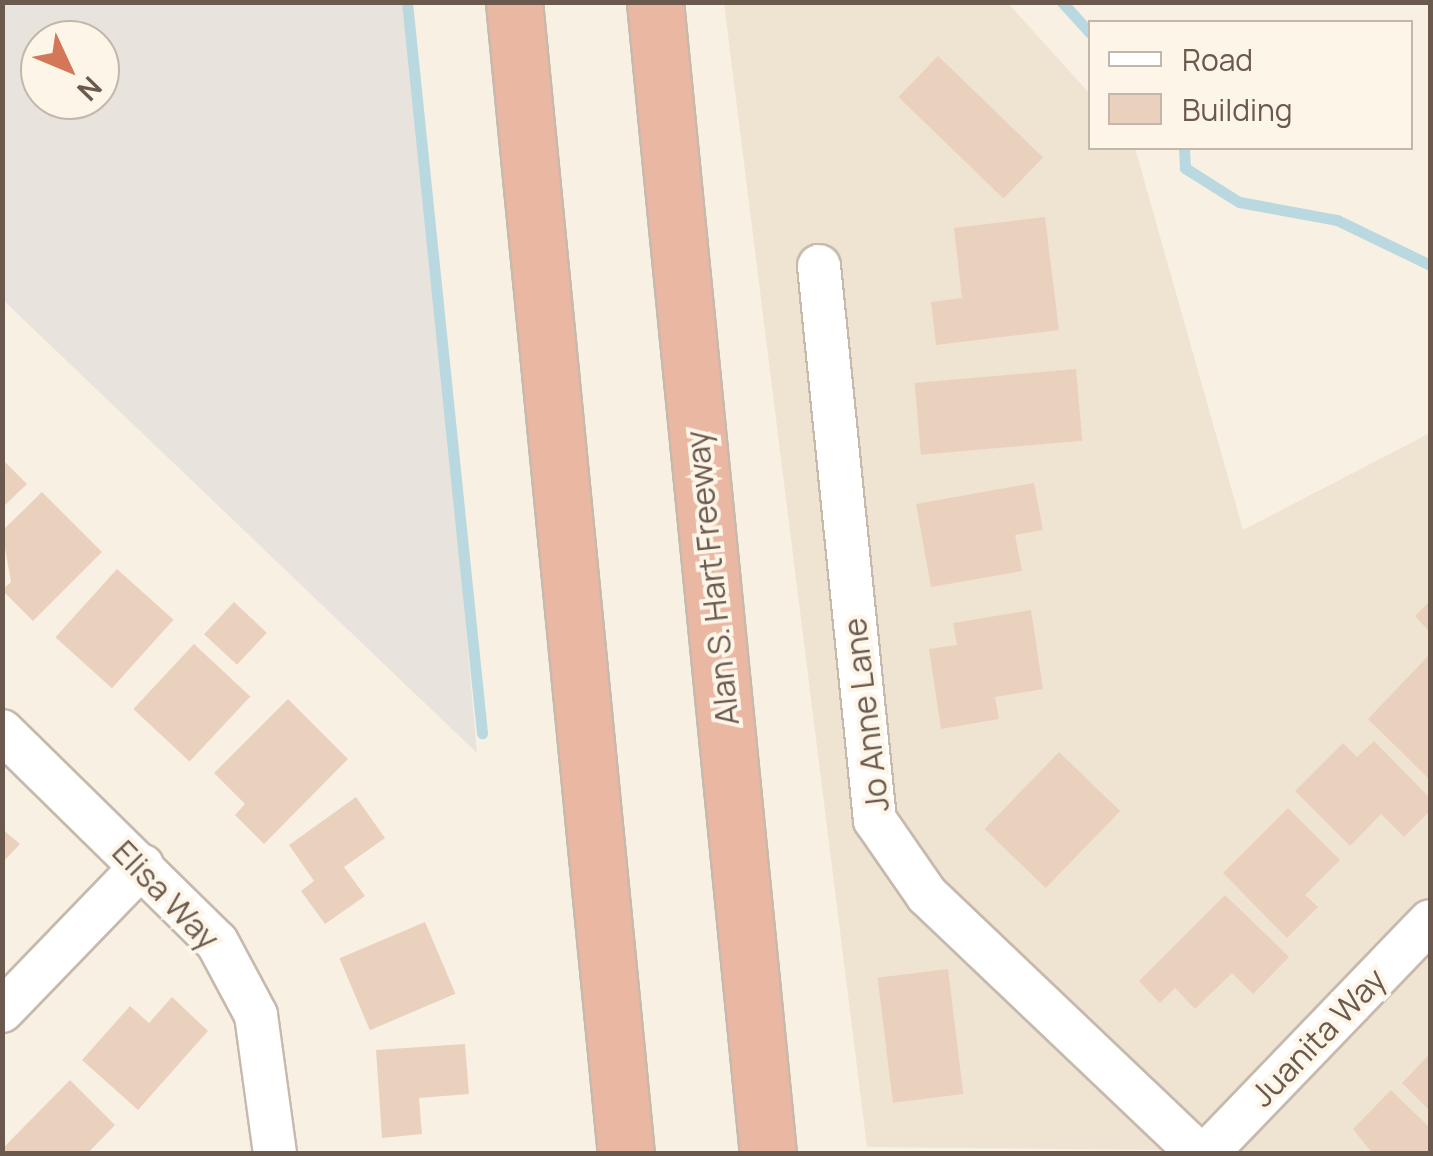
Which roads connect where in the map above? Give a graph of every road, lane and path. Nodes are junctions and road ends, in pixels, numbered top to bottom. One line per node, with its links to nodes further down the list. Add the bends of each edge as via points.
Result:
1 (514, 2): 9 (highway)
2 (655, 2): 10 (highway, Alan S. Hart Freeway)
3 (819, 266): 11 (street, Jo Anne Lane, via 876,820 927,895)
4 (2, 731): 5 (street, Elisa Way)
5 (142, 866): 7 (street); 8 (street, Elisa Way, via 216,942 256,1014)
6 (1430, 921): 11 (street, Juanita Way)
7 (2, 1011)
8 (275, 1154)
9 (626, 1154)
10 (768, 1154)
11 (1203, 1154)

